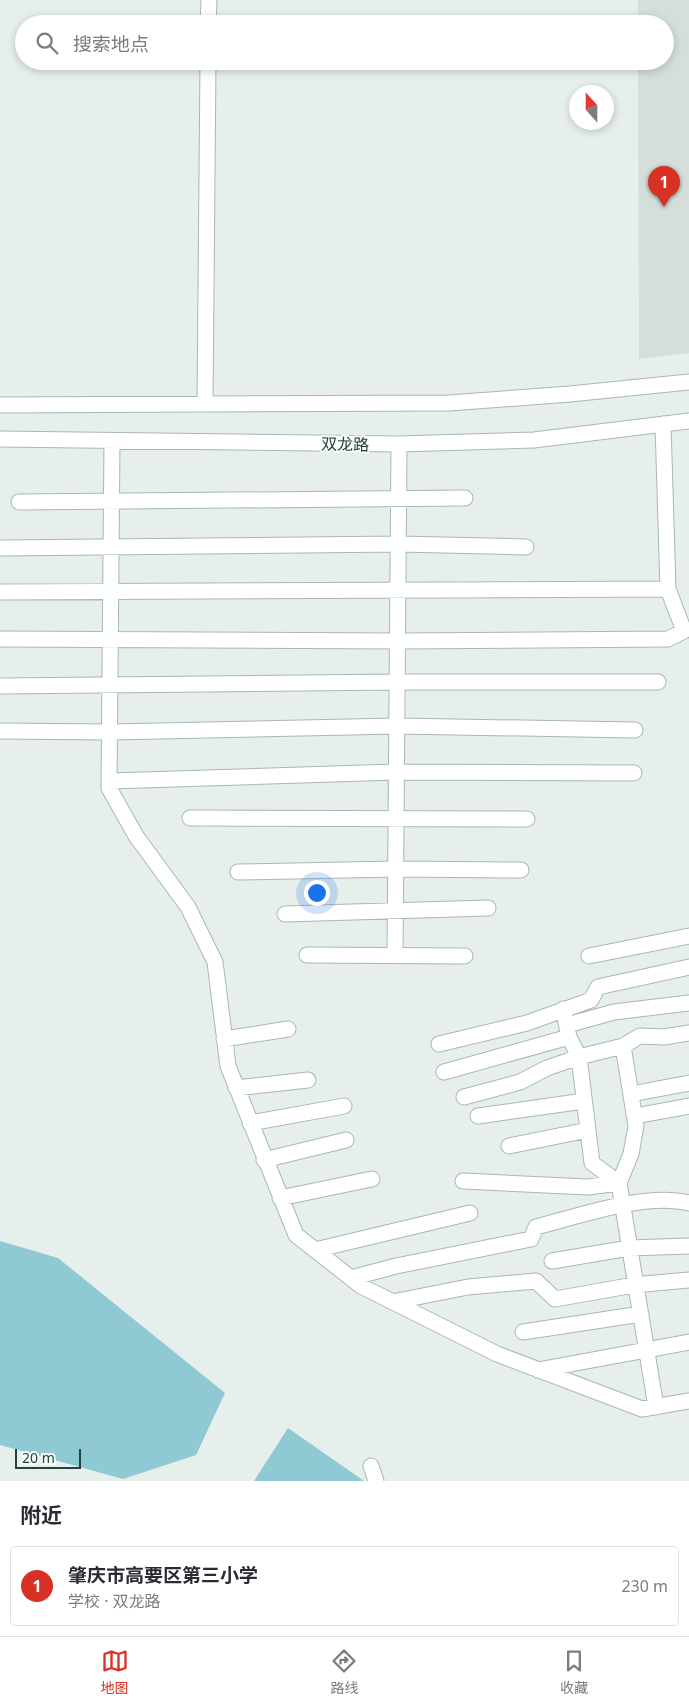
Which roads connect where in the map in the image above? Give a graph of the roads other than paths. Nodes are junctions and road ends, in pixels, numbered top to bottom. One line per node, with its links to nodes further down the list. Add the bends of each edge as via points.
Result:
1 (209, 0): 2 (street)
2 (208, 15)
3 (208, 70): 5 (street)
4 (689, 382): 5 (street, via 448,403)
5 (205, 404): 6 (street)
6 (0, 405)
7 (689, 421): 8 (street, 双龙路)
8 (664, 424): 11 (street, 双龙路, via 534,440); 20 (street)
9 (0, 439): 10 (street, 双龙路)
10 (112, 441): 11 (street, 双龙路); 14 (street)
11 (400, 444): 12 (street)
12 (399, 498): 13 (street); 14 (street); 16 (street)
13 (466, 498)
14 (112, 500): 15 (street); 17 (street)
15 (20, 502)
16 (398, 544): 17 (street); 18 (street); 21 (street)
17 (112, 546): 19 (street); 23 (street)
18 (526, 547)
19 (0, 548)
20 (668, 589): 21 (street); 26 (street, via 684,631 668,639)
21 (398, 591): 23 (street); 26 (street)
22 (0, 592): 23 (street)
23 (112, 593): 25 (street)
24 (0, 639): 25 (street)
25 (111, 639): 26 (street); 29 (street)
26 (398, 641): 27 (street)
27 (397, 682): 28 (street); 29 (street); 31 (street)
28 (658, 682)
29 (110, 684): 30 (street); 34 (street)
30 (0, 686)
31 (397, 726): 32 (street); 34 (street); 35 (street)
32 (636, 730)
33 (0, 731): 34 (street)
34 (110, 732): 37 (street)
35 (396, 772): 36 (street); 37 (street); 38 (street)
36 (634, 773)
37 (110, 780): 58 (street, via 109,788 136,836 188,907 215,962)
38 (396, 817): 39 (street); 40 (street); 41 (street)
39 (190, 818)
40 (528, 819)
41 (396, 869): 42 (street); 43 (street); 45 (street)
42 (521, 870)
43 (238, 872)
44 (488, 908): 45 (street)
45 (395, 912): 46 (street); 49 (street)
46 (285, 914)
47 (689, 936): 51 (street)
48 (307, 955): 49 (street)
49 (395, 956): 50 (street)
50 (465, 956)
51 (589, 956)
52 (689, 967): 54 (street, via 598,987 591,1000)
53 (689, 1003): 56 (street, via 614,1012)
54 (564, 1009): 56 (street); 59 (street, via 528,1023)
55 (288, 1029): 58 (street)
56 (568, 1031): 61 (street); 62 (street)
57 (689, 1033): 60 (street, via 640,1036)
58 (224, 1039): 65 (street, via 228,1066)
59 (439, 1044)
60 (623, 1046): 61 (street); 66 (street)
61 (579, 1057): 67 (street, via 520,1082); 68 (street)
62 (444, 1072)
63 (308, 1080): 65 (street)
64 (689, 1083): 66 (street)
65 (236, 1088): 73 (street)
66 (631, 1094): 72 (street)
67 (464, 1097)
68 (584, 1100): 71 (street); 74 (street)
69 (344, 1106): 73 (street)
70 (689, 1106): 72 (street)
71 (478, 1116)
72 (635, 1116): 80 (street, via 631,1154)
73 (250, 1123): 77 (street)
74 (588, 1130): 76 (street); 80 (street, via 592,1163)
75 (346, 1140): 77 (street)
76 (509, 1146)
77 (264, 1160): 81 (street)
78 (372, 1179): 81 (street)
79 (463, 1182): 80 (street, via 588,1187)
80 (619, 1183): 83 (street)
81 (280, 1198): 87 (street, via 296,1235)
82 (689, 1204): 83 (street, via 676,1200)
83 (622, 1205): 86 (street); 89 (street, via 536,1227 531,1239)
84 (470, 1213): 87 (street)
85 (689, 1246): 86 (street)
86 (629, 1248): 88 (street); 92 (street)
87 (315, 1250): 89 (street)
88 (552, 1261)
89 (351, 1278): 91 (street)
90 (689, 1280): 91 (street, via 634,1285 555,1299 536,1281 468,1287)
91 (392, 1302): 96 (street, via 497,1354)
92 (641, 1314): 93 (street); 95 (street)
93 (522, 1332)
94 (689, 1342): 95 (street)
95 (648, 1351): 96 (street); 98 (street)
96 (538, 1370): 98 (street, via 642,1410)
97 (689, 1401): 98 (street)
98 (656, 1407)
99 (371, 1466): 100 (street)
100 (376, 1481)

